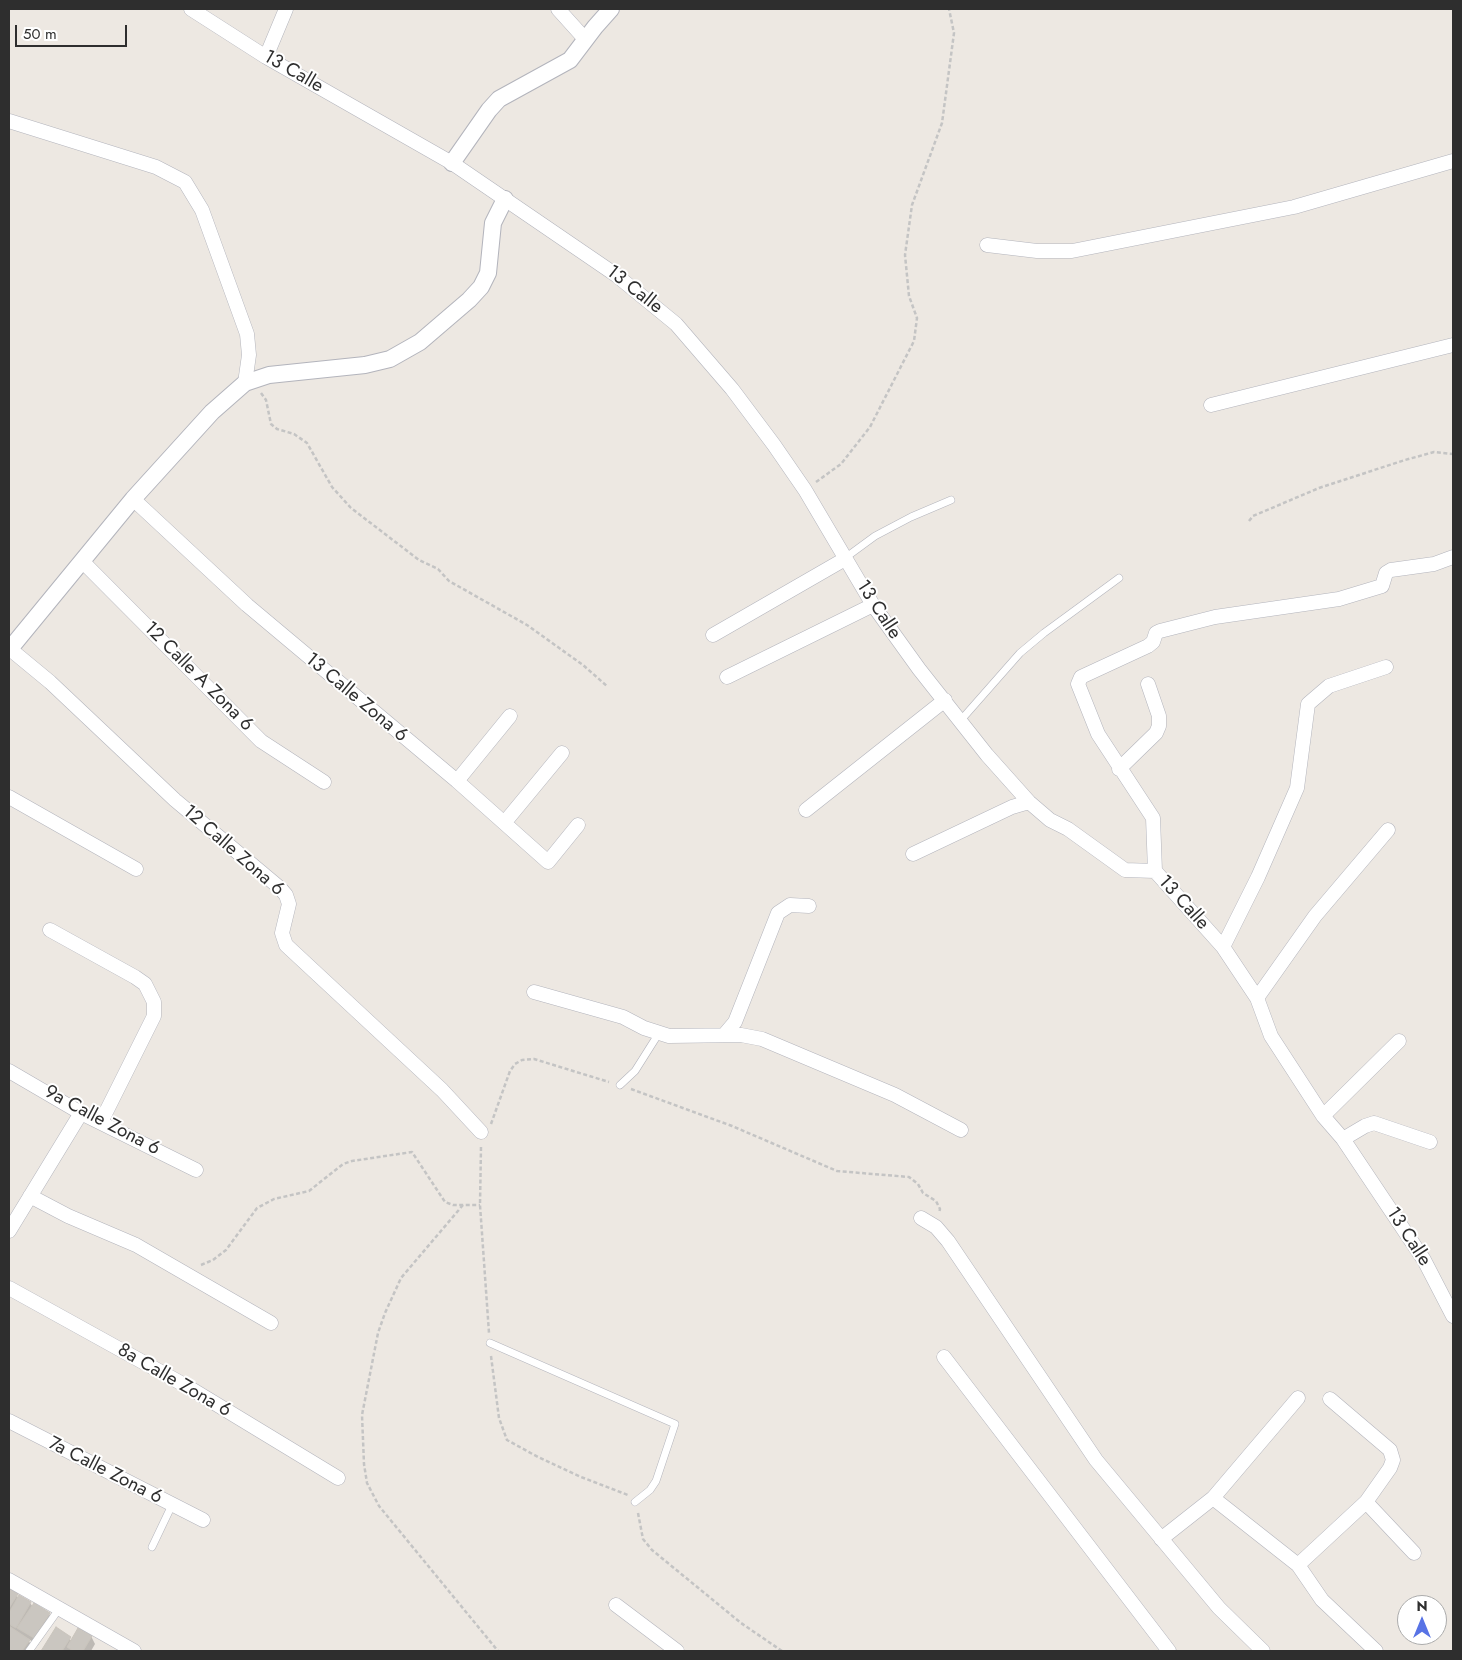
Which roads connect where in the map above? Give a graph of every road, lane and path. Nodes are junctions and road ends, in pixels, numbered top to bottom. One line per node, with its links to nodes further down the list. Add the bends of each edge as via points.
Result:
1 (191, 9): 7 (street, 13 Calle)
2 (286, 9): 7 (street)
3 (558, 9): 6 (street)
4 (611, 9): 6 (street)
5 (950, 9): 17 (path, via 954,33 942,122 912,206 905,255 909,296 917,318 914,341 870,427 841,464)
6 (585, 39): 10 (street, via 570,60 500,98)
7 (266, 57): 10 (street, 13 Calle)
8 (9, 121): 14 (street, via 156,167 185,182 202,210 247,334 249,355)
9 (1453, 161): 12 (street, via 1294,207 1072,251 1036,251)
10 (452, 163): 11 (street, 13 Calle)
11 (504, 199): 14 (street, via 493,223 489,266 481,287 458,311 409,350 379,362 269,375); 17 (street, 13 Calle, via 616,275 676,324 732,389)
12 (988, 245)
13 (1453, 345): 15 (street)
14 (245, 383): 18 (street, via 212,412); 31 (path, via 255,386 263,395 268,419 274,428 294,434 310,448 332,487 351,508 419,560 438,569 449,581 527,624)
15 (1211, 406)
16 (1453, 454): 20 (path, via 1434,452 1387,465 1319,488 1253,516)
17 (804, 490): 22 (street, 13 Calle)
18 (133, 499): 23 (street); 37 (street, 13 Calle Zona 6, via 246,604)
19 (951, 500): 22 (lane, via 876,536)
20 (1249, 521)
21 (1453, 557): 36 (street, via 1434,564 1391,570 1386,573 1382,586 1338,599 1215,616 1156,632 1148,646 1081,677 1078,684 1086,706)
22 (845, 559): 25 (street, 13 Calle); 26 (street)
23 (82, 561): 27 (street); 38 (street, 12 Calle A Zona 6, via 261,741)
24 (1119, 578): 34 (lane, via 1070,612 1020,654)
25 (873, 605): 29 (street); 32 (street, 13 Calle, via 919,669)
26 (714, 635)
27 (9, 649): 62 (street, 12 Calle Zona 6, via 50,682 175,800 280,888 289,904 282,933 286,946 442,1090)
28 (1386, 668): 50 (street, via 1328,686 1308,704 1297,788)
29 (727, 677)
30 (1148, 684): 36 (street, via 1160,726)
31 (608, 687)
32 (946, 700): 34 (street, 13 Calle); 41 (street)
33 (510, 716): 37 (street)
34 (961, 720): 40 (street, 13 Calle)
35 (562, 753): 42 (street)
36 (1119, 769): 47 (street, via 1153,818)
37 (457, 781): 42 (street, 13 Calle Zona 6)
38 (324, 782)
39 (9, 797): 46 (street)
40 (1029, 802): 45 (street); 47 (street, 13 Calle, via 1050,820 1125,870)
41 (806, 810)
42 (505, 822): 43 (street, 13 Calle Zona 6, via 548,862)
43 (578, 825)
44 (1388, 830): 52 (street, via 1315,916)
45 (913, 854)
46 (136, 868)
47 (1155, 871): 50 (street, 13 Calle)
48 (809, 906): 54 (street, via 790,905 778,914 735,1022)
49 (50, 930): 60 (street, via 135,977 148,989 154,1002 154,1016)
50 (1223, 947): 52 (street, 13 Calle)
51 (534, 992): 53 (street, via 623,1017)
52 (1257, 998): 59 (street, 13 Calle, via 1272,1036)
53 (659, 1033): 54 (street, via 668,1036); 57 (lane, via 635,1071)
54 (724, 1035): 61 (street, via 762,1039 895,1094)
55 (1399, 1041): 59 (street)
56 (9, 1070): 58 (street, 9a Calle Zona 6)
57 (620, 1085): 62 (path, via 534,1059 522,1060 510,1071 492,1123); 69 (path, via 732,1126 837,1172 909,1177 923,1194 936,1201 940,1209 937,1216)
58 (81, 1112): 60 (street, 9a Calle Zona 6); 66 (street)
59 (1323, 1116): 63 (street, 13 Calle)
60 (100, 1122): 65 (street, 9a Calle Zona 6)
61 (961, 1130)
62 (481, 1132): 68 (path)
63 (1343, 1139): 64 (street, via 1374,1123); 73 (street, 13 Calle, via 1424,1260)
64 (1430, 1142)
65 (196, 1170)
66 (30, 1196): 70 (street); 71 (street, via 136,1245)
67 (464, 1205): 68 (path); 71 (path, via 445,1202 412,1152 348,1162 308,1191 257,1208 226,1250 191,1270); 95 (path, via 401,1278 385,1313 362,1415 364,1464 367,1483 379,1506)
68 (480, 1205): 75 (path)
69 (921, 1218): 86 (street, via 936,1227 948,1241 1096,1460)
70 (9, 1231)
71 (188, 1275): 74 (street)
72 (9, 1288): 80 (street, 8a Calle Zona 6, via 188,1387)
73 (1453, 1316)
74 (271, 1323)
75 (490, 1343): 82 (path, via 499,1418 507,1440 581,1477 620,1490); 82 (lane, via 675,1424 656,1481)
76 (944, 1357): 98 (street)
77 (1298, 1398): 81 (street)
78 (1330, 1400): 83 (street, via 1393,1456 1390,1468)
79 (9, 1421): 84 (street, 7a Calle Zona 6)
80 (338, 1478)
81 (1213, 1498): 86 (street); 89 (street)
82 (634, 1502): 97 (path, via 643,1539 652,1550 741,1623)
83 (1366, 1502): 88 (street); 89 (street)
84 (172, 1505): 85 (street, 7a Calle Zona 6); 87 (lane)
85 (203, 1520)
86 (1161, 1539): 99 (street, via 1219,1608)
87 (152, 1547)
88 (1414, 1553)
89 (1298, 1565): 100 (street, via 1322,1600)
90 (9, 1580): 92 (street)
91 (616, 1604): 96 (street)
92 (59, 1608): 93 (lane); 94 (street)
93 (29, 1651)
94 (134, 1651)
95 (498, 1651)
96 (677, 1651)
97 (782, 1651)
98 (1169, 1651)
99 (1263, 1651)
100 (1376, 1651)

